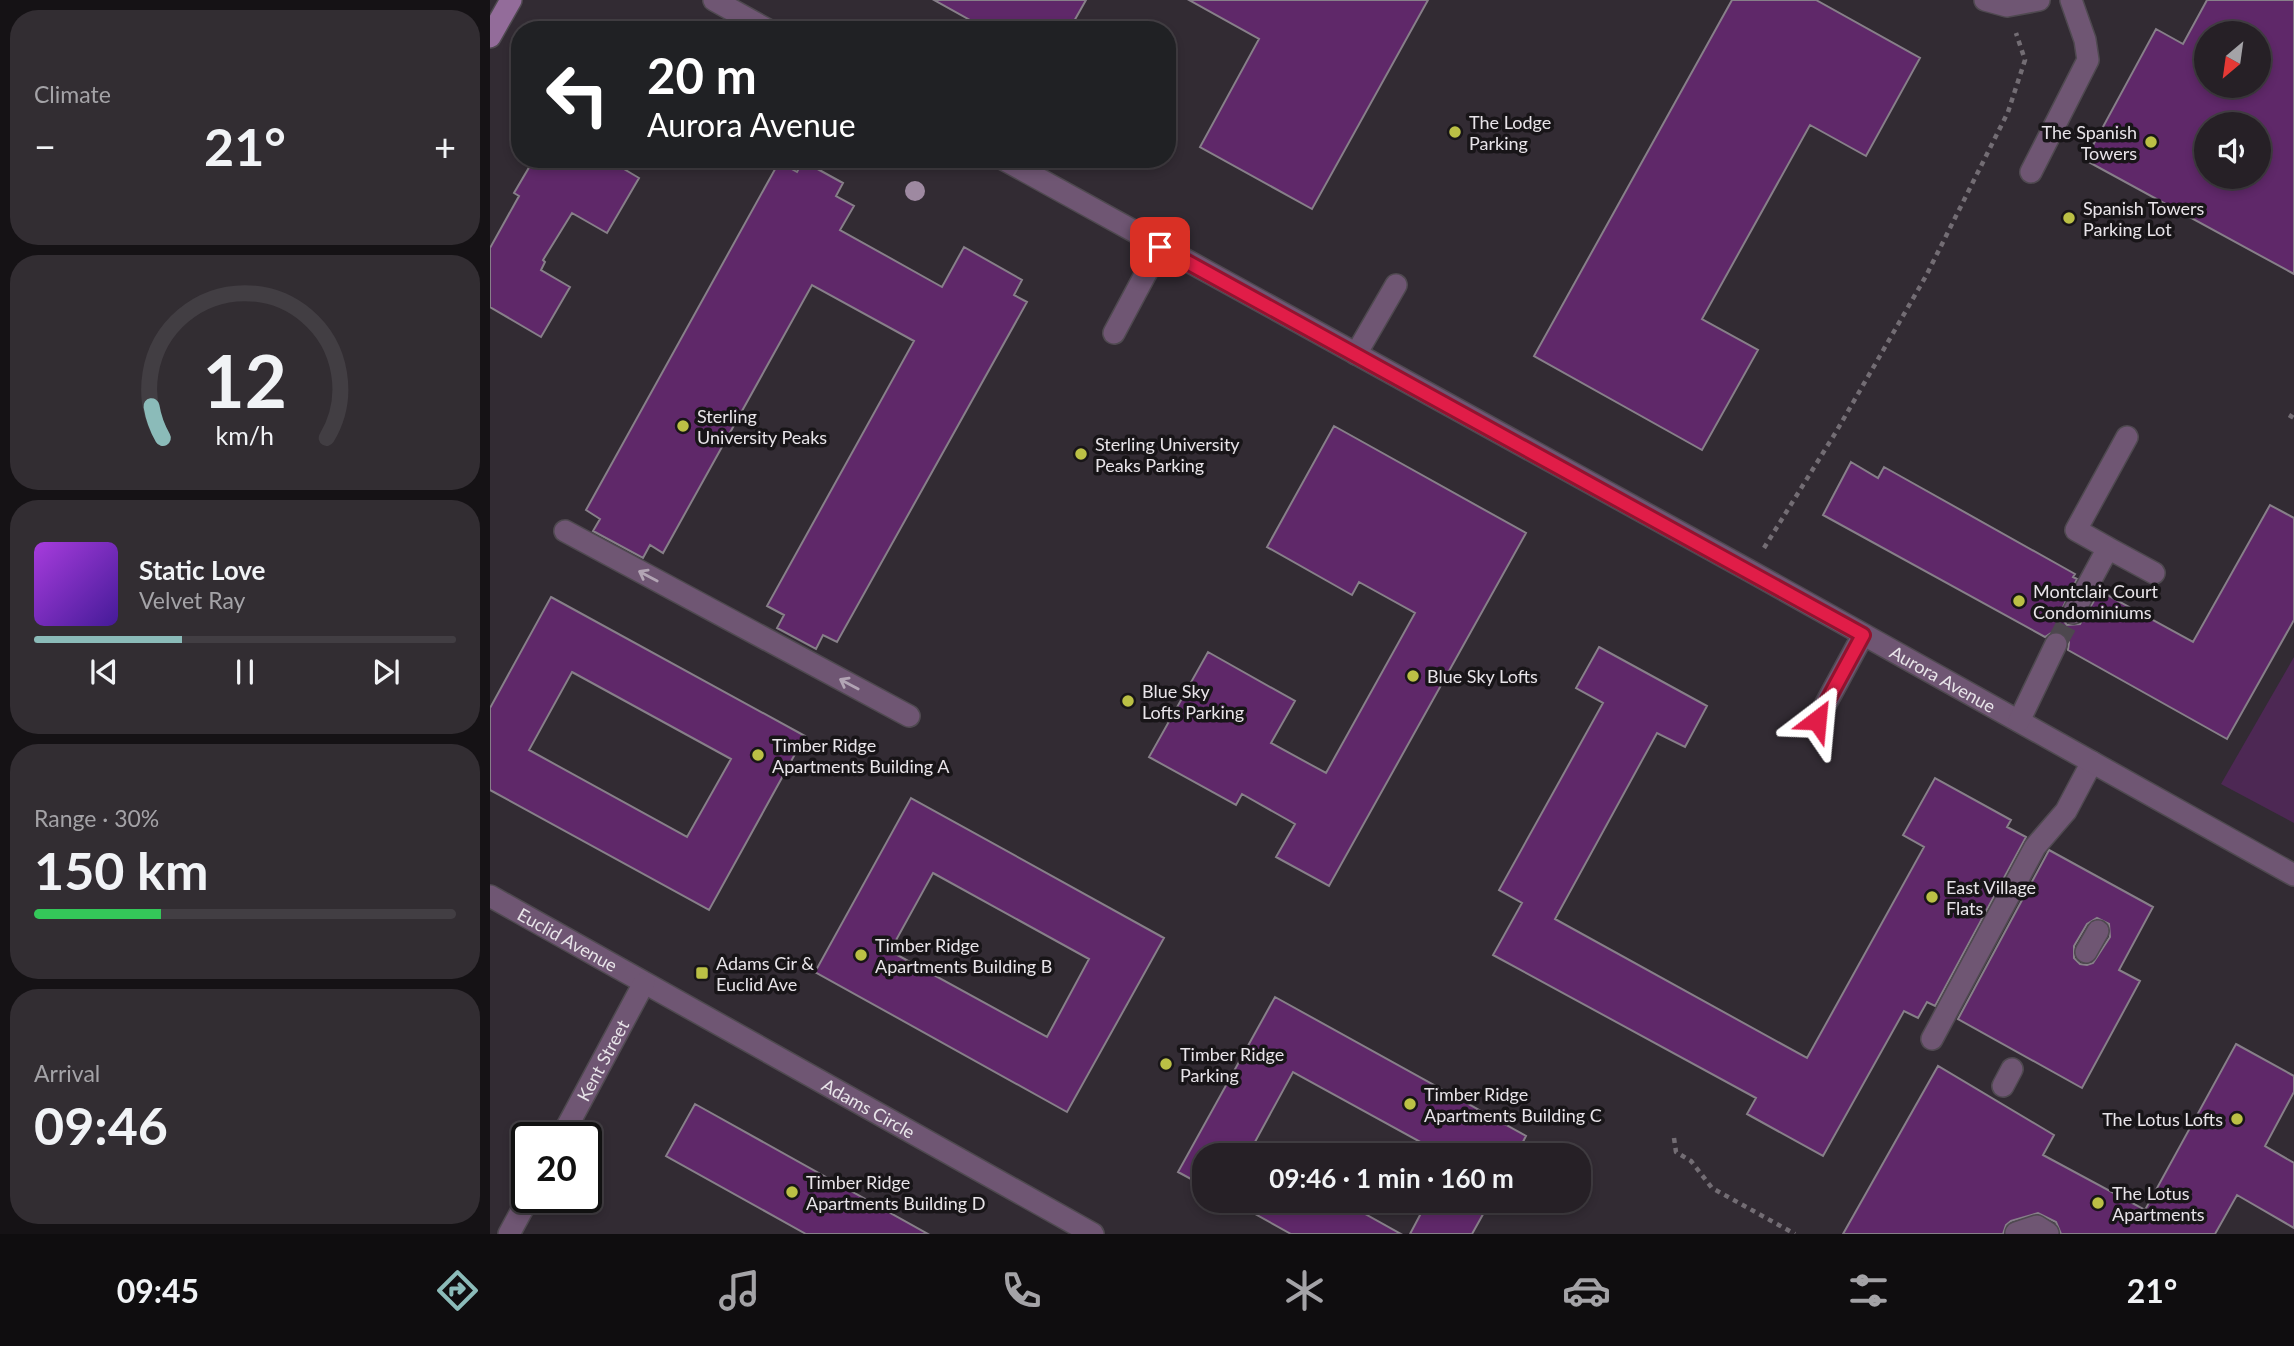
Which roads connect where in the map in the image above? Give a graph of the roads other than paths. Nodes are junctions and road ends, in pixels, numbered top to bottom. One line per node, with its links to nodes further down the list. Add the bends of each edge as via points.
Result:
1 (511, 0): 7 (main road)
2 (714, 0): 6 (street)
3 (1986, 0): 5 (street, via 2007,6)
4 (2071, 0): 9 (street, via 2088,60)
5 (2037, 1)
6 (752, 21)
7 (490, 37)
8 (1019, 168): 10 (street, Aurora Avenue)
9 (2031, 172)
10 (1160, 247): 12 (street); 13 (street, Aurora Avenue)
11 (1396, 285): 13 (street)
12 (1114, 333)
13 (1356, 354): 19 (street, Aurora Avenue)
14 (2127, 437): 16 (street, via 2076,530)
15 (565, 531): 21 (street, one-way to 15)
16 (2108, 548): 17 (street); 18 (street)
17 (2154, 573)
18 (2073, 613)
19 (1863, 635): 22 (street); 23 (street, Aurora Avenue)
20 (2056, 643): 23 (street)
21 (909, 716)
22 (1817, 720)
23 (2019, 721): 24 (street, Aurora Avenue)
24 (2092, 762): 25 (street, Aurora Avenue); 30 (street, via 2066,811 2035,847)
25 (2294, 875)
26 (490, 896): 29 (street, Euclid Avenue)
27 (2098, 931): 28 (street)
28 (2087, 952)
29 (645, 983): 31 (street, Kent Street); 36 (street, Adams Circle)
30 (1932, 1039)
31 (570, 1122)
32 (520, 1213): 35 (street)
33 (2016, 1233): 34 (street, via 2037,1226)
34 (2048, 1233)
35 (509, 1234)
36 (1093, 1234)

